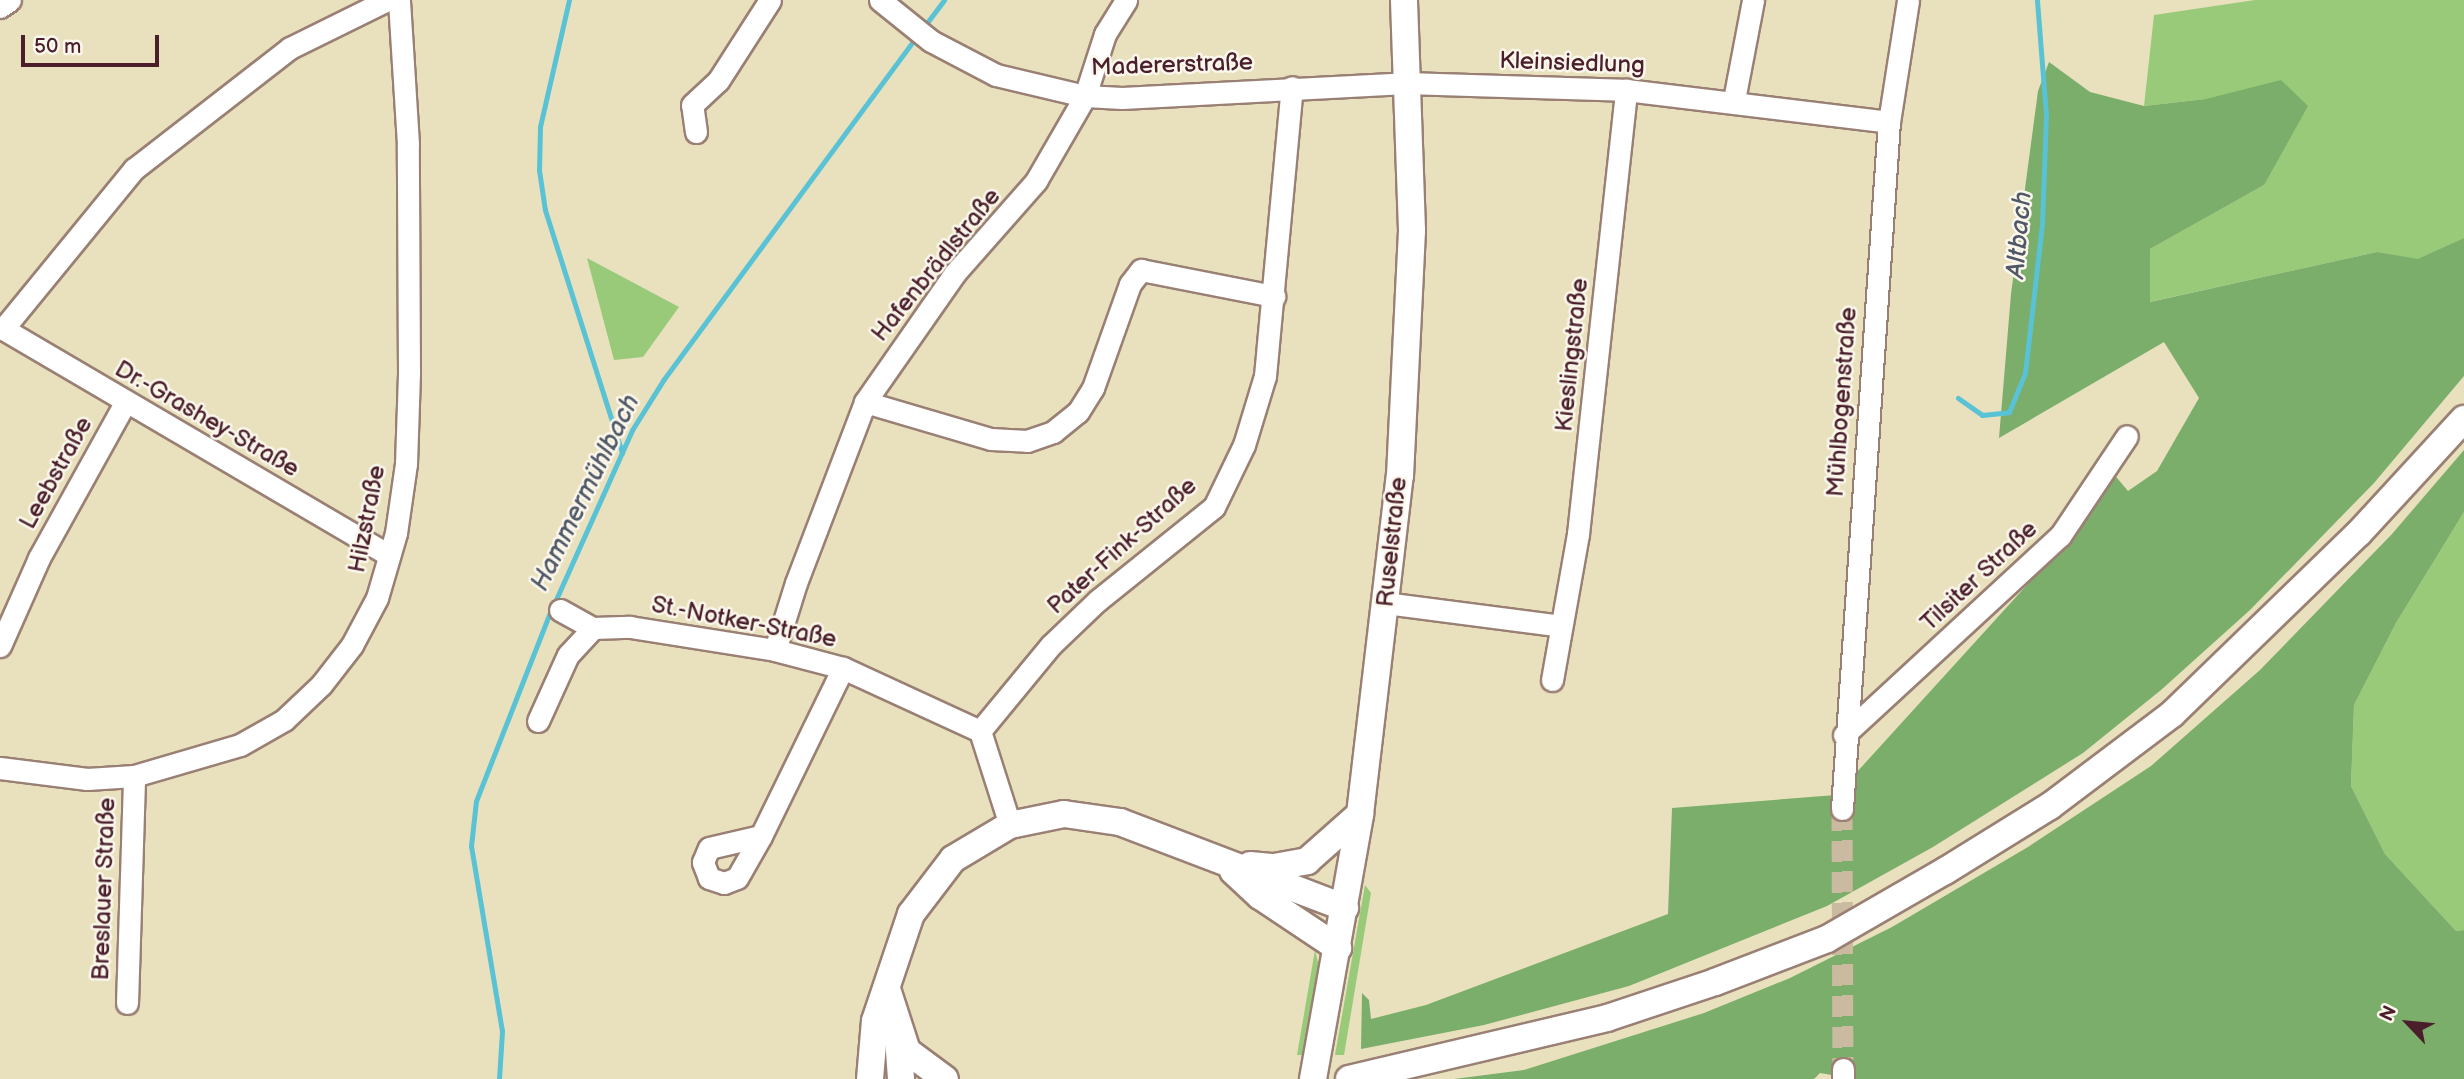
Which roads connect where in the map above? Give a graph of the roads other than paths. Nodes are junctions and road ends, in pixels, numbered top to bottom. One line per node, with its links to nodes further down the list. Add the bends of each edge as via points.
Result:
1 (10, 0): 10 (street)
2 (387, 0): 19 (street, via 290,48 134,169)
3 (398, 0): 24 (street, Hilzstraße, via 408,144 410,372 406,464)
4 (770, 0): 17 (street, via 718,81 692,105)
5 (880, 0): 14 (street, Madererstraße, via 931,41 996,75)
6 (1126, 0): 14 (street, Hafenbrädlstraße, via 1105,34)
7 (1404, 0): 11 (main road, Ruselstraße)
8 (1753, 0): 15 (street)
9 (1908, 0): 16 (street, Mühlbogenstraße)
10 (0, 7)
11 (1406, 83): 12 (street, Madererstraße); 13 (street, Kleinsiedlung); 25 (main road, Ruselstraße, via 1412,230 1408,350)
12 (1292, 87): 14 (street, Madererstraße, via 1122,98); 18 (street, Pater-Fink-Straße)
13 (1626, 90): 15 (street, Kleinsiedlung); 27 (street, Kieslingstraße, via 1586,468)
14 (1085, 96): 20 (street, Hafenbrädlstraße, via 1036,181 955,274)
15 (1734, 100): 16 (street, Kleinsiedlung)
16 (1889, 122): 35 (street, Mühlbogenstraße)
17 (696, 132)
18 (1274, 296): 20 (street, via 1141,270 1130,284 1093,388 1078,412 1053,432 1027,441 991,439); 34 (street, Pater-Fink-Straße, via 1265,376 1244,445 1214,507 1097,601 1051,645)
19 (2, 328): 21 (street, Dr.-Grashey-Straße)
20 (865, 402): 30 (street, Hafenbrädlstraße, via 809,546)
21 (125, 403): 24 (street, Dr.-Grashey-Straße); 29 (street, Leebstraße, via 39,558)
22 (2464, 419): 52 (main road, via 2351,542 2172,714 2050,806 1945,871 1827,939 1715,982 1607,1018 1396,1072)
23 (2127, 436): 35 (street, Tilsiter Straße, via 2060,536)
24 (389, 555): 37 (street, Hilzstraße, via 377,598 352,645 321,685 284,720 240,745)
25 (1385, 603): 27 (street); 39 (main road, Ruselstraße)
26 (560, 610): 28 (street)
27 (1561, 626): 32 (street, Kieslingstraße)
28 (593, 628): 30 (street, St.-Notker-Straße, via 631,627); 33 (street, via 568,655)
29 (0, 646)
30 (775, 650): 31 (street, St.-Notker-Straße)
31 (843, 668): 34 (street, St.-Notker-Straße); 41 (street, St.-Notker-Straße)
32 (1552, 680)
33 (538, 721)
34 (980, 731): 40 (street)
35 (1844, 735): 38 (street, Mühlbogenstraße)
36 (0, 768): 37 (street, Hilzstraße, via 87,779)
37 (134, 776): 46 (street, Breslauer Straße)
38 (1842, 809)
39 (1360, 814): 42 (main road, via 1307,861 1273,867); 43 (main road, Ruselstraße)
40 (1010, 825): 42 (main road, via 1065,814 1120,822); 45 (main road, via 953,859 929,885 896,948)
41 (761, 836)
42 (1225, 863): 43 (main road); 44 (main road, via 1260,896)
43 (1345, 908): 44 (main road, Ruselstraße)
44 (1338, 948): 51 (main road, Ruselstraße)
45 (887, 989): 47 (main road); 48 (main road, via 875,1021)
46 (127, 1003)
47 (898, 1030): 49 (main road); 50 (main road, via 907,1051)
48 (870, 1079)
49 (901, 1079)
50 (945, 1079)
51 (1313, 1079)
52 (1349, 1079)

